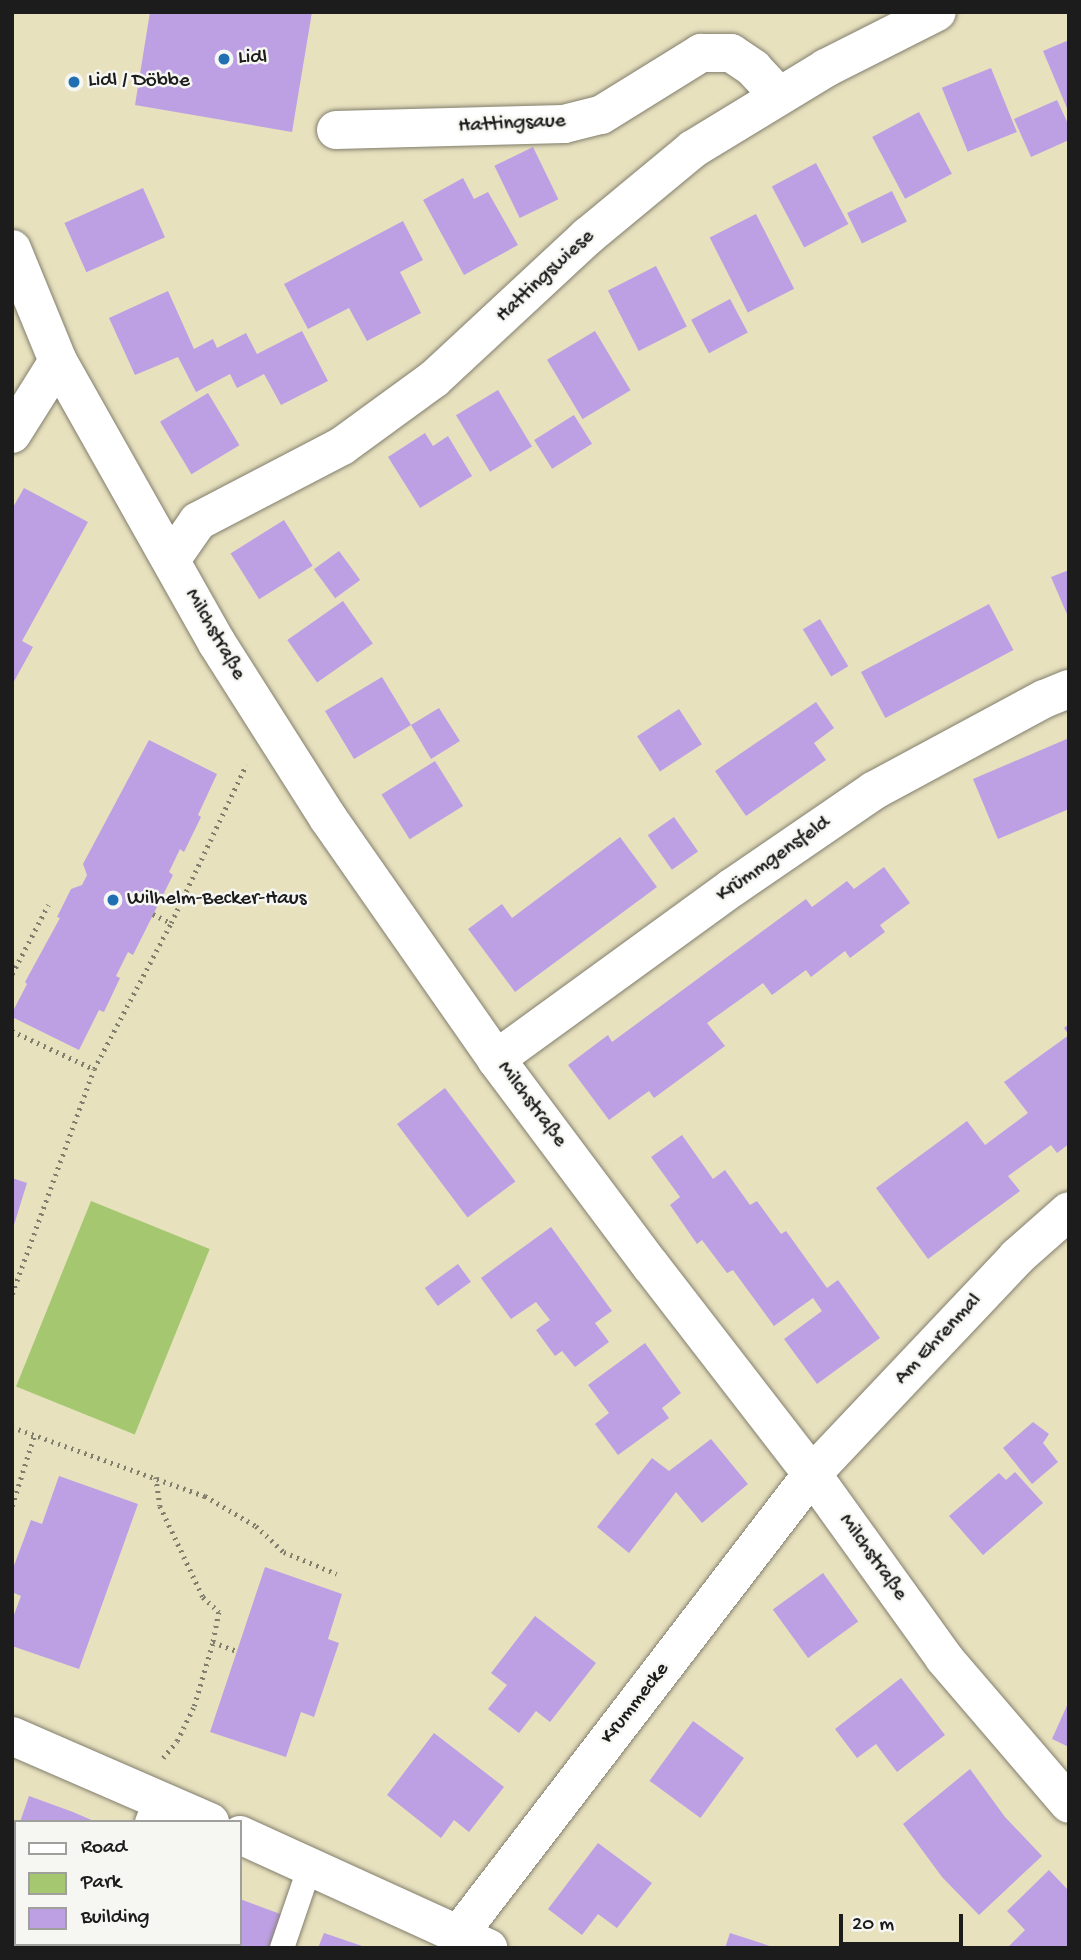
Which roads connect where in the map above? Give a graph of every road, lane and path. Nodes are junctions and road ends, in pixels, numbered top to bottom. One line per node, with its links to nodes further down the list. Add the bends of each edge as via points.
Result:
1 (937, 12): 2 (street, Hattingswiese)
2 (779, 96): 3 (street, Hattingsaue, via 753,68 731,53 702,53 601,115 564,124); 7 (street, Hattingswiese, via 693,149 435,379 342,446 198,521)
3 (336, 130)
4 (12, 250): 5 (street, Milchstraße)
5 (58, 361): 6 (street); 7 (street, Milchstraße)
6 (12, 435)
7 (171, 560): 9 (street, Milchstraße)
8 (1069, 689): 15 (street, Krümmgensfeld, via 873,791)
9 (273, 733): 12 (path, via 254,750); 15 (street, Milchstraße)
10 (48, 905): 13 (path)
11 (153, 914): 12 (path)
12 (171, 923): 16 (path)
13 (12, 974)
14 (12, 1031): 16 (path)
15 (496, 1059): 21 (street, Milchstraße)
16 (94, 1069): 18 (path)
17 (1069, 1210): 21 (street, Am Ehrenmal, via 1017,1257)
18 (12, 1294)
19 (12, 1427): 20 (path)
20 (34, 1436): 22 (path); 23 (path)
21 (813, 1474): 29 (street, Milchstraße, via 944,1658); 33 (street, Krummecke)
22 (156, 1476): 24 (path, via 205,1496 256,1526 284,1552); 25 (path, via 160,1506 203,1597 219,1612)
23 (12, 1506)
24 (337, 1574)
25 (213, 1642): 26 (path); 28 (path, via 194,1706)
26 (236, 1651)
27 (12, 1735): 28 (street)
28 (145, 1803): 30 (street)
29 (1069, 1804)
30 (203, 1820)
31 (242, 1836): 32 (street, Krummecke)
32 (310, 1866): 33 (street, Krummecke); 34 (lane)
33 (473, 1941)
34 (282, 1948)

